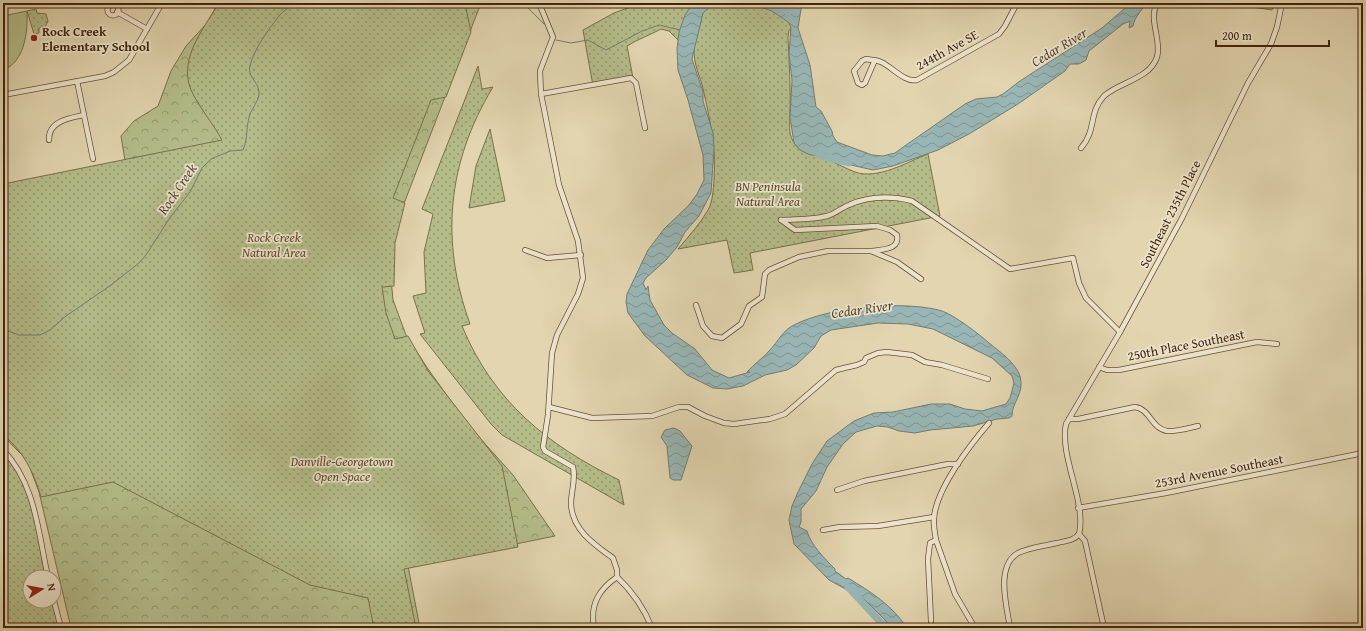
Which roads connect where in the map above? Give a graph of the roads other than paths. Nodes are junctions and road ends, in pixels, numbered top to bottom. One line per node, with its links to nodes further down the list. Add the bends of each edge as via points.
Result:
1 (162, 3): 7 (street)
2 (540, 3): 10 (street, via 553,37 540,71)
3 (1017, 3): 8 (street, 244th Ave SE, via 998,34 917,80 910,80 882,62)
4 (1157, 3): 15 (street, via 1154,12 1158,49 1154,64 1148,71 1105,95 1096,107 1090,137)
5 (1282, 3): 22 (street, Southeast 235th Place, via 1271,44 1248,83 1179,224)
6 (118, 12): 7 (street)
7 (147, 29): 9 (street, via 124,66 105,76)
8 (874, 62): 8 (street, via 865,83 858,83 854,71 856,67 866,59)
9 (77, 81): 11 (street); 12 (street)
10 (541, 94): 13 (street, via 633,79); 19 (street, via 559,185)
11 (3, 95)
12 (84, 115): 14 (street, via 55,125 49,134); 16 (street)
13 (645, 128)
14 (49, 140)
15 (1081, 148)
16 (93, 160)
17 (525, 250): 19 (street, via 547,258)
18 (871, 251): 20 (street, via 897,262); 21 (street, via 828,251 799,257 769,270 765,274 762,297 749,306 741,324 722,338 712,336 703,326); 22 (street, via 892,248 898,239 897,235 877,226 795,230 781,220 829,216 860,200 898,198 912,201 1010,269 1073,258 1079,283 1086,298)
19 (581, 255): 26 (street, via 582,285 557,335 552,353)
20 (922, 279)
21 (696, 305)
22 (1120, 332): 24 (street, Southeast 235th Place)
23 (1277, 344): 24 (street, 250th Place Southeast, via 1257,342 1119,370)
24 (1100, 367): 27 (street, Southeast 235th Place)
25 (988, 379): 26 (street, via 925,362 912,355 887,352 866,358 857,365 836,370 785,414 770,419 724,423 688,407 679,407 652,416 592,418)
26 (549, 407): 40 (street, via 543,446 545,451 573,467 573,513 584,537 613,558 617,570)
27 (1069, 419): 29 (street, via 1135,407 1142,409 1160,429 1168,431); 34 (street, Southeast 235th Place, via 1065,441)
28 (989, 423): 32 (street, via 968,447)
29 (1198, 426)
30 (3, 450): 39 (street, via 20,470 29,491)
31 (1363, 453): 34 (street, 253rd Avenue Southeast)
32 (958, 464): 33 (street, via 888,476); 35 (street, via 942,492)
33 (837, 490)
34 (1078, 508): 37 (street, via 1081,527)
35 (934, 517): 36 (street, via 878,526); 38 (street)
36 (823, 530)
37 (1079, 534): 47 (street, via 1072,540 1019,553 1012,558 1007,565 1004,587); 48 (street, via 1085,541)
38 (936, 540): 42 (street, via 930,543 928,548); 46 (street, via 955,594)
39 (46, 569)
40 (616, 577): 44 (street, via 597,596 594,606); 45 (street, via 630,590 646,612)
41 (56, 609): 43 (street)
42 (931, 621)
43 (61, 628)
44 (594, 628)
45 (652, 628)
46 (975, 628)
47 (1010, 628)
48 (1104, 628)

